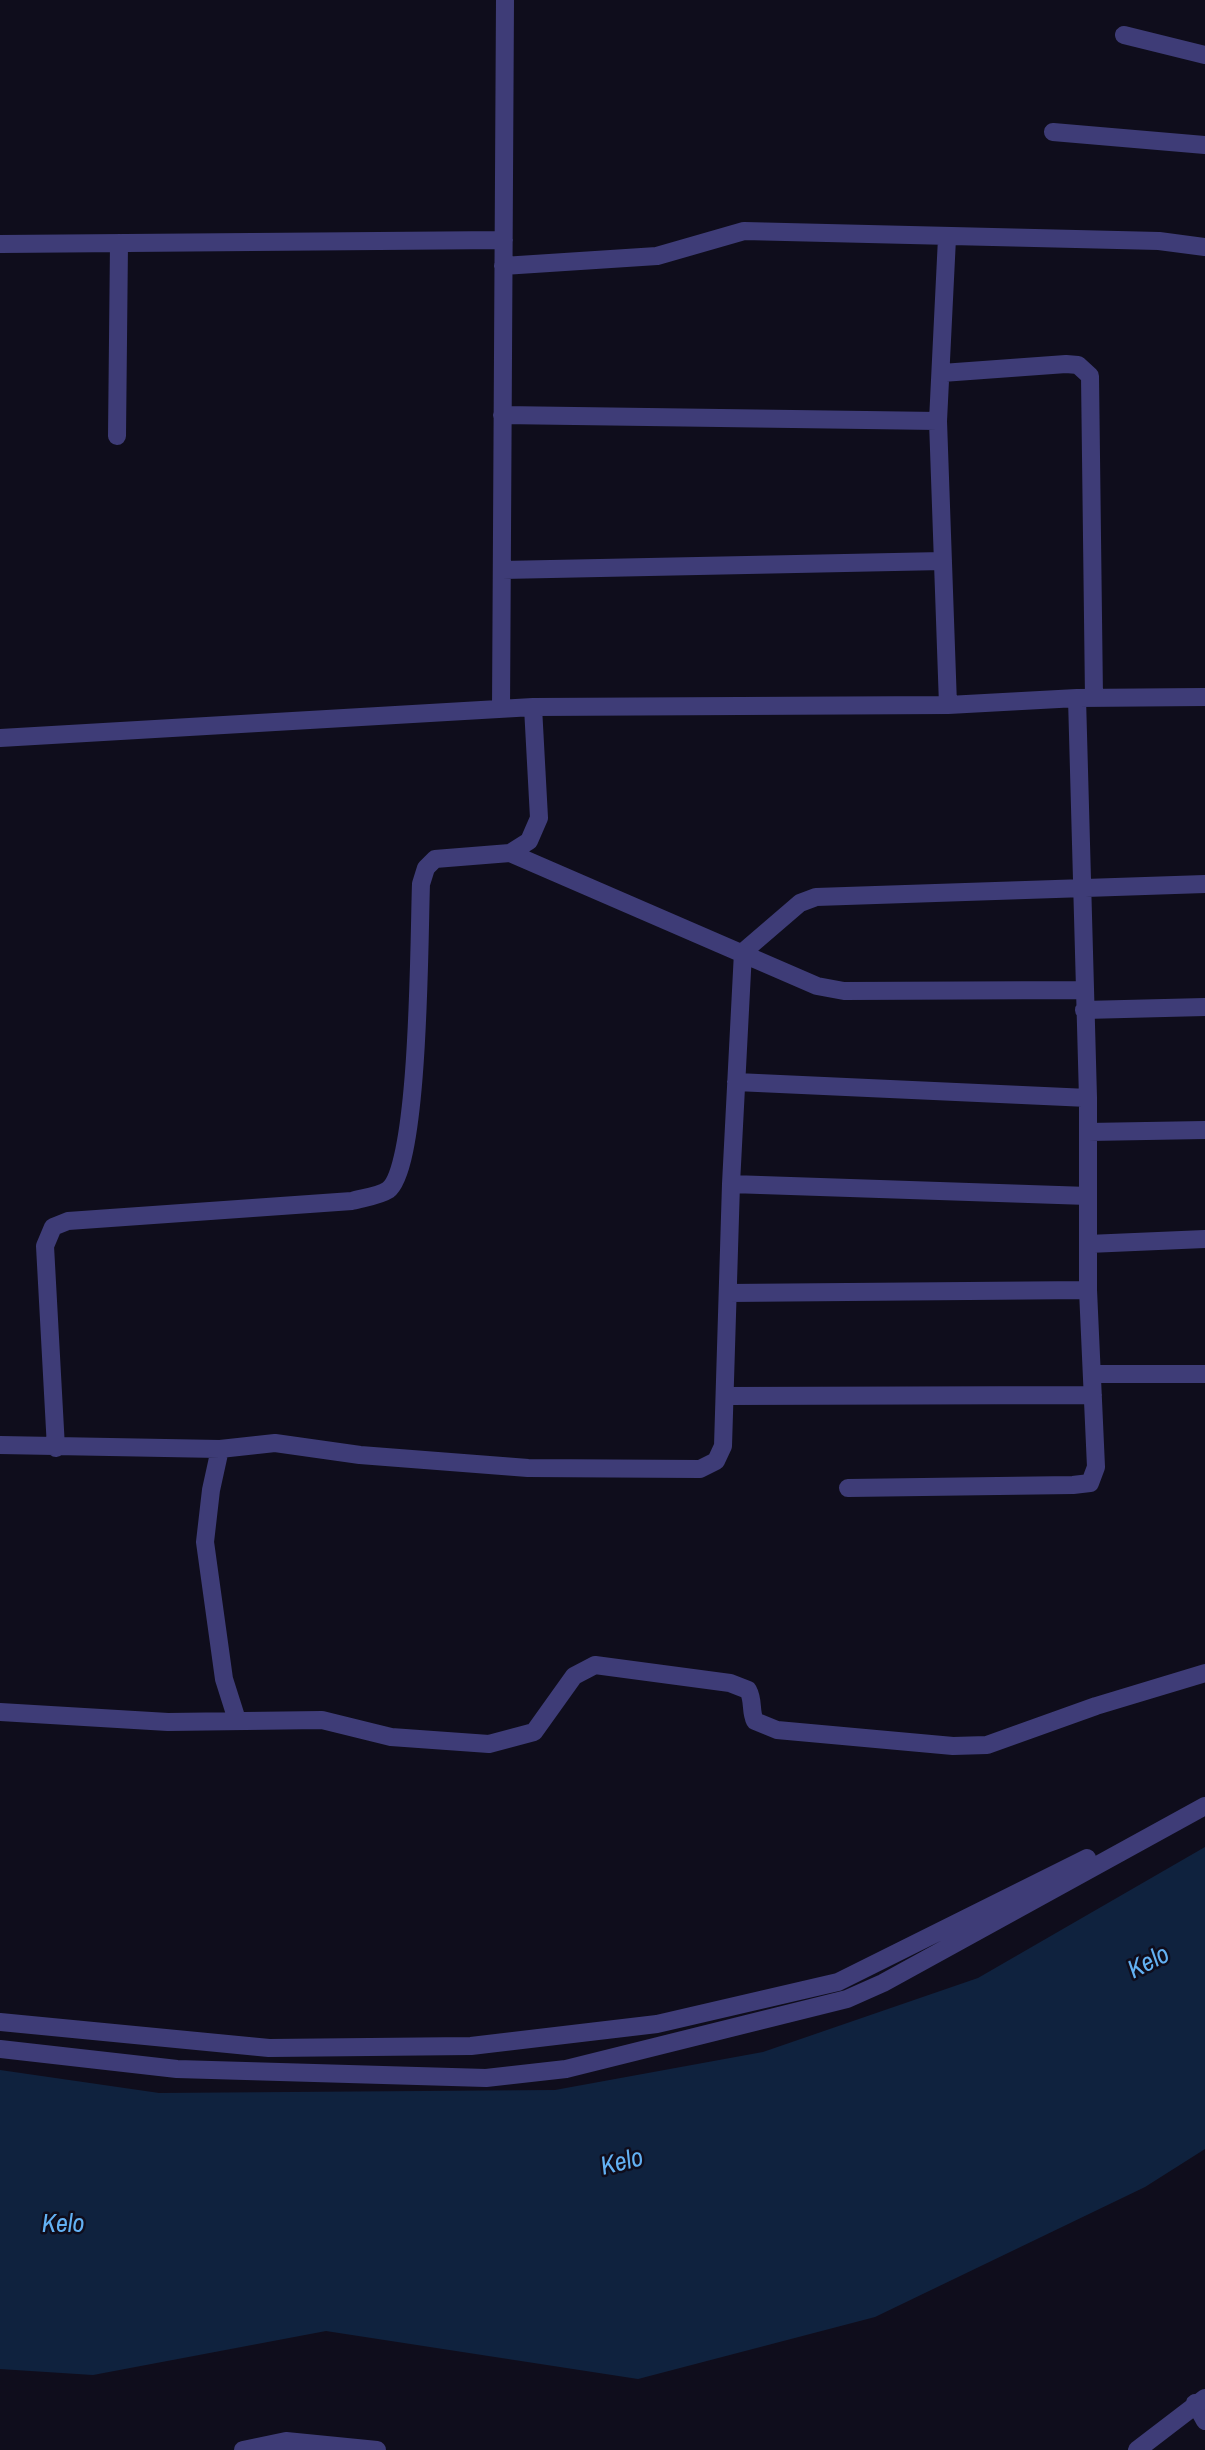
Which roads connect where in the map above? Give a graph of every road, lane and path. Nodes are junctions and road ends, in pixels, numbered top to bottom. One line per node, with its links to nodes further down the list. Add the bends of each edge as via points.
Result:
1 (505, 0): 7 (street)
2 (1124, 34): 3 (street)
3 (1205, 55)
4 (1053, 132): 5 (street)
5 (1205, 145)
6 (947, 238): 10 (street, via 1158,241); 11 (street, via 744,231 657,256); 12 (street)
7 (504, 240): 8 (street); 11 (street)
8 (119, 243): 9 (street); 15 (street)
9 (0, 244)
10 (1205, 247)
11 (503, 267): 13 (street)
12 (942, 373): 14 (street); 19 (street, via 1066,364 1078,365 1090,376)
13 (502, 415): 14 (street); 17 (street)
14 (938, 421): 16 (street)
15 (117, 436)
16 (943, 561): 17 (street); 20 (street)
17 (502, 570): 22 (street)
18 (1205, 697): 19 (street)
19 (1085, 698): 20 (street); 26 (street)
20 (948, 705): 21 (street)
21 (533, 708): 22 (street); 24 (street, via 539,818 528,841)
22 (501, 709): 23 (street)
23 (0, 738)
24 (510, 853): 27 (street); 46 (street, via 435,859 426,868 421,884 411,1116 402,1168 388,1189 352,1201 68,1221 53,1227 46,1246)
25 (1205, 884): 26 (street)
26 (1082, 888): 27 (street, via 816,897 800,903); 28 (street)
27 (743, 952): 28 (street, via 817,986 844,991); 31 (street)
28 (1083, 990): 30 (street)
29 (1205, 1007): 30 (street)
30 (1084, 1010): 32 (street)
31 (736, 1082): 32 (street); 35 (street)
32 (1088, 1098): 34 (street)
33 (1205, 1130): 34 (street)
34 (1088, 1132): 36 (street)
35 (731, 1184): 36 (street); 40 (street)
36 (1088, 1196): 38 (street)
37 (1205, 1239): 38 (street)
38 (1088, 1244): 39 (street)
39 (1088, 1290): 40 (street); 41 (street)
40 (728, 1293): 44 (street)
41 (1092, 1374): 42 (street); 43 (street)
42 (1205, 1374)
43 (1093, 1395): 44 (street); 48 (street, via 1096,1467 1090,1483)
44 (725, 1396): 47 (street, via 723,1446 716,1461 700,1469 528,1468 360,1455 275,1443)
45 (0, 1446): 46 (street)
46 (56, 1448): 47 (street)
47 (220, 1449): 51 (street, via 205,1542 223,1679)
48 (848, 1488)
49 (1205, 1673): 51 (street, via 987,1745 777,1730 755,1721 748,1690 730,1683 603,1664 574,1676 534,1731 489,1744 391,1737 322,1720)
50 (0, 1712): 51 (street, via 168,1722)
51 (237, 1720)
52 (1205, 1792): 54 (street, via 1118,1843 838,1982 657,2024 471,2046 269,2048)
53 (1205, 1806): 55 (street, via 847,1999 566,2069 486,2078 177,2069)
54 (0, 2022)
55 (0, 2049)
56 (1200, 2401): 57 (street); 60 (street)
57 (1205, 2421)
58 (243, 2450): 59 (street, via 286,2441)
59 (377, 2450)
60 (1137, 2450)

